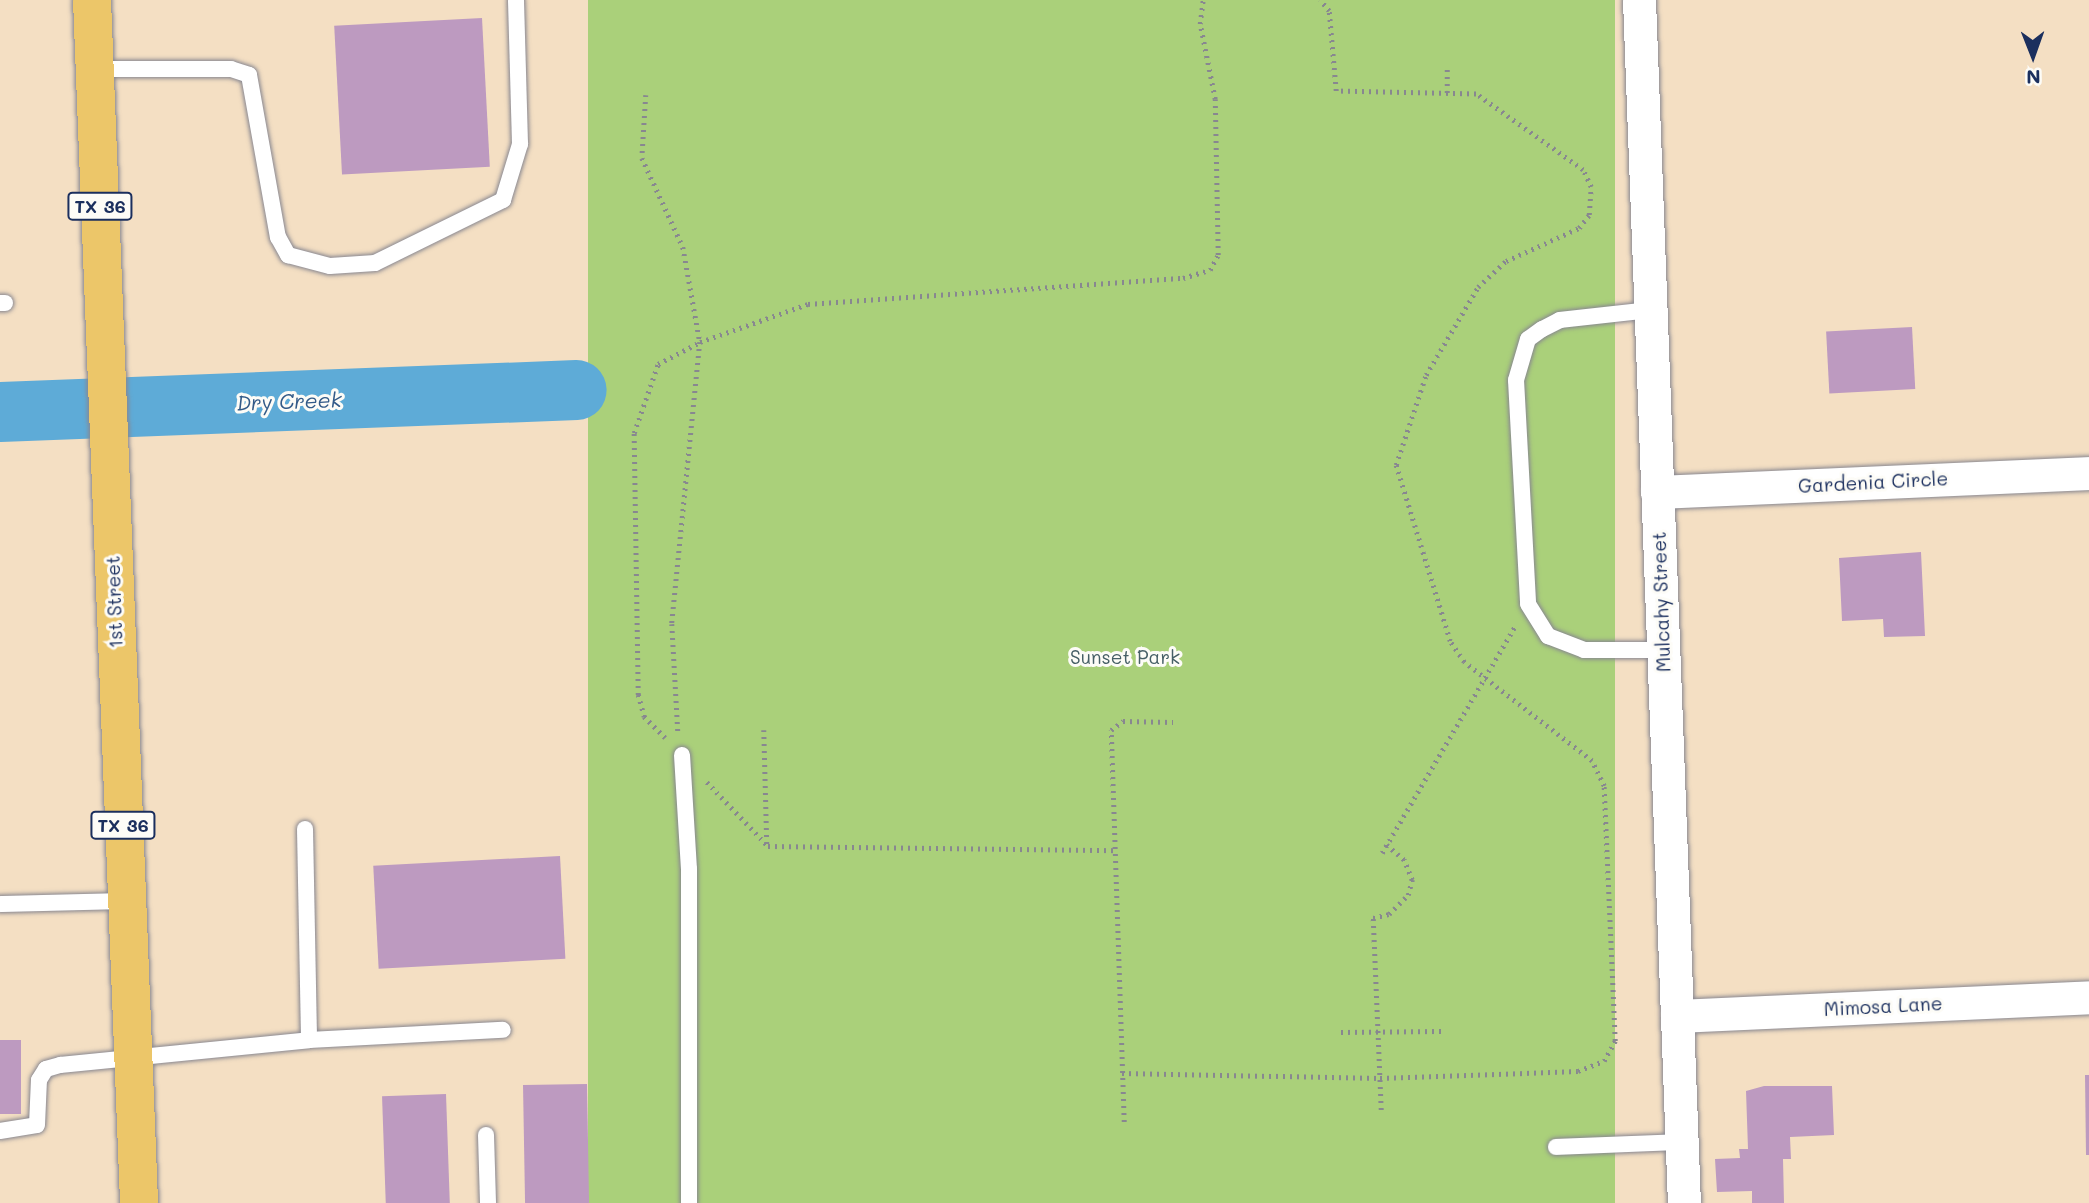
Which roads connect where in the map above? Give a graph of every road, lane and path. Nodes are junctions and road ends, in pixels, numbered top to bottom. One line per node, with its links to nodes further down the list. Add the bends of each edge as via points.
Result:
1 (92, 0): 7 (main road, 1st Street / TX 36)
2 (516, 0): 7 (lane, via 520,144 503,200 375,263 330,266 288,255 278,237 249,75 231,69)
3 (1203, 0): 11 (path, via 1200,24 1215,99 1218,255 1210,270 1183,278 785,310)
4 (1320, 0): 8 (path, via 1329,11 1336,91)
5 (1639, 0): 10 (street, Mulcahy Street)
6 (1447, 67): 8 (path)
7 (95, 69): 25 (main road, 1st Street / TX 36)
8 (1447, 93): 16 (path, via 1476,94 1583,170 1591,187 1589,215 1579,228 1506,261 1478,287 1426,375 1401,436 1396,465 1402,504 1450,641)
9 (646, 95): 11 (path, via 642,158 683,247)
10 (1650, 310): 13 (street, Mulcahy Street); 14 (lane, via 1560,320 1528,339 1521,354 1516,380)
11 (700, 342): 19 (path, via 672,624 671,688); 19 (path, via 658,364 634,433 638,695 644,717)
12 (2089, 473): 13 (street, Gardenia Circle)
13 (1657, 492): 15 (street, Mulcahy Street)
14 (1528, 604): 15 (lane, via 1548,636 1584,650); 16 (path)
15 (1663, 650): 28 (street, Mulcahy Street)
16 (1486, 676): 21 (path); 36 (path, via 1591,761 1604,786 1615,1041 1604,1061 1578,1071)
17 (1173, 722): 23 (path, via 1123,721 1111,730)
18 (764, 730): 22 (path)
19 (681, 755): 22 (path); 45 (lane, via 689,869)
20 (305, 829): 33 (lane)
21 (1385, 845): 24 (path); 32 (path, via 1404,860 1412,880 1408,895 1389,914 1373,918)
22 (768, 846): 23 (path)
23 (1117, 850): 35 (path)
24 (1382, 853)
25 (127, 901): 26 (lane); 34 (main road, 1st Street / TX 36)
26 (0, 904)
27 (2089, 997): 28 (street, Mimosa Lane)
28 (1677, 1016): 41 (street, Mulcahy Street)
29 (503, 1030): 33 (lane)
30 (1441, 1031): 32 (path)
31 (1341, 1032): 32 (path)
32 (1377, 1032): 36 (path)
33 (309, 1040): 34 (lane)
34 (133, 1055): 39 (lane, via 46,1069 39,1080 37,1125); 43 (main road, 1st Street / TX 36)
35 (1122, 1073): 36 (path); 38 (path)
36 (1380, 1078): 37 (path)
37 (1381, 1110)
38 (1124, 1122)
39 (0, 1131)
40 (486, 1135): 44 (lane)
41 (1682, 1142): 42 (lane); 46 (street, Mulcahy Street)
42 (1556, 1147)
43 (139, 1203)
44 (488, 1203)
45 (689, 1203)
46 (1684, 1203)

